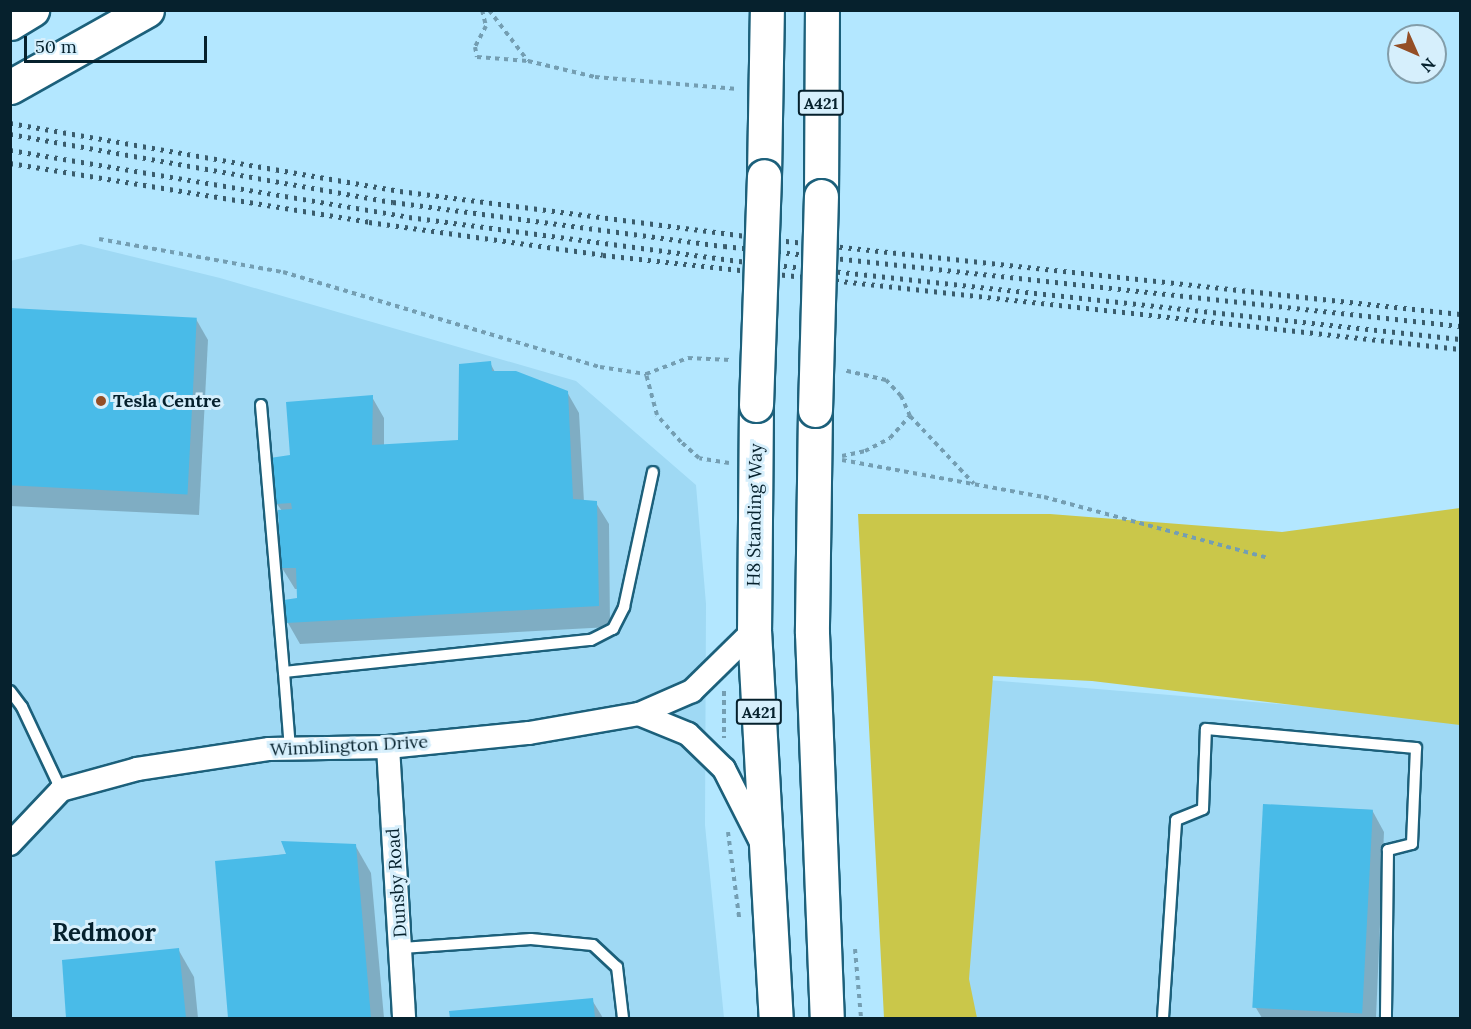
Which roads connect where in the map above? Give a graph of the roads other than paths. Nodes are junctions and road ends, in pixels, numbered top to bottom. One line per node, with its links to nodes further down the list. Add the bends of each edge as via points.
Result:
1 (32, 10): 5 (highway)
2 (147, 10): 6 (highway)
3 (767, 10): 9 (highway, H8 Standing Way / A421, bridge)
4 (822, 10): 22 (highway, A421, bridge, via 812,633)
5 (10, 23)
6 (10, 87)
7 (261, 405): 10 (lane)
8 (653, 472): 10 (lane, via 624,607 613,629 591,640)
9 (754, 630): 12 (street, Wimblington Drive, via 692,691); 17 (highway, H8 Standing Way / A421)
10 (284, 672): 14 (lane)
11 (10, 691): 15 (lane, via 22,706)
12 (639, 714): 13 (street, Wimblington Drive, via 529,733); 17 (street, via 688,734 724,769)
13 (388, 747): 14 (street, Wimblington Drive); 18 (street, Dunsby Road)
14 (290, 749): 15 (street, Wimblington Drive, via 137,769)
15 (60, 790): 16 (street)
16 (10, 844)
17 (766, 851): 21 (highway, H8 Standing Way / A421)
18 (402, 948): 19 (street, Dunsby Road); 20 (lane, via 531,939 593,945 617,967)
19 (404, 1018)
20 (623, 1018)
21 (776, 1018)
22 (826, 1018)
23 (1163, 1018): 24 (lane, via 1176,820 1203,809 1206,729 1416,748 1412,844 1388,850)
24 (1386, 1018)

